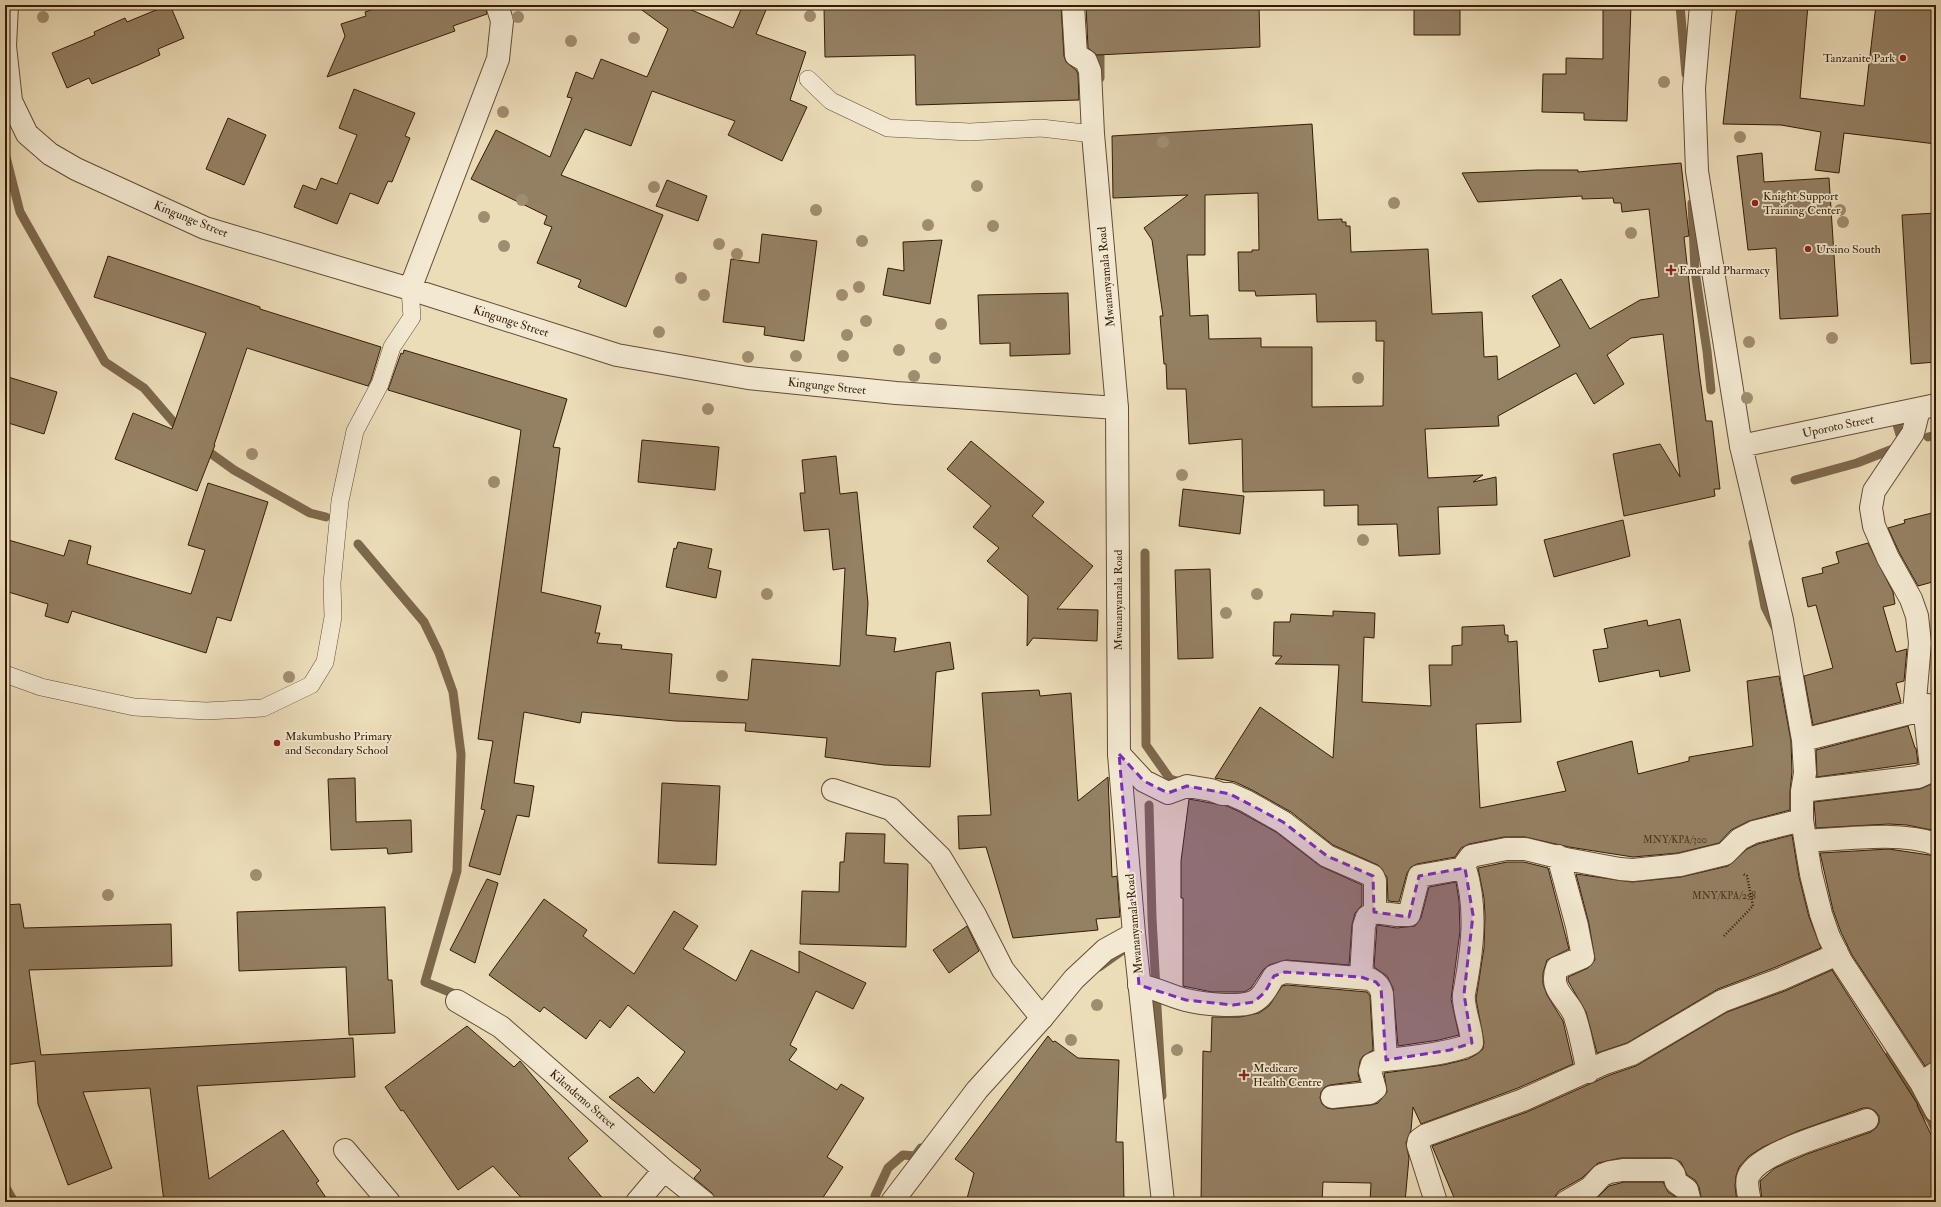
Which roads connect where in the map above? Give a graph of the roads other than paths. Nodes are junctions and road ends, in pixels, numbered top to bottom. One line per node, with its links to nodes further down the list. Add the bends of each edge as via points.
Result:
1 (6, 5): 5 (street, Kingunge Street)
2 (497, 5): 8 (street, via 502,21 498,59)
3 (1073, 5): 7 (street, Mwananyamala Road, via 1076,55 1086,61 1090,71)
4 (1701, 5): 11 (street, via 1694,88 1697,171)
5 (5, 46): 8 (street, Kingunge Street, via 11,101 27,134 50,154 76,169 205,228)
6 (808, 79): 7 (lane, via 831,101 888,128 970,132 1041,128)
7 (1093, 134): 10 (street, Mwananyamala Road)
8 (410, 289): 10 (street, Kingunge Street, via 617,354 748,378 896,393); 12 (lane, via 412,317 392,347 380,384 355,431 340,501 332,583 333,617 325,662 311,685 263,708 206,711 134,707 41,687)
9 (1927, 407): 11 (street, Uporoto Street); 13 (street, via 1913,434 1874,491 1871,508 1874,526 1917,616)
10 (1117, 408): 15 (street, Mwananyamala Road)
11 (1741, 446): 14 (street, via 1782,620)
12 (5, 674)
13 (1925, 707): 14 (street); 17 (street, via 1931,767 1929,772 1911,778)
14 (1803, 740): 17 (street, via 1805,773)
15 (1119, 754): 23 (street, via 1144,781 1168,793 1187,786 1230,794 1283,822 1327,856 1372,876 1375,881); 24 (street, Mwananyamala Road)
16 (833, 790): 29 (street, via 891,809 940,857 975,915 1003,970)
17 (1802, 792): 18 (street)
18 (1802, 820): 19 (street); 21 (street, via 1747,835 1737,841 1728,852 1680,865 1633,870)
19 (1806, 841): 20 (street, via 1898,838); 25 (street, via 1816,896 1829,938)
20 (1936, 844)
21 (1558, 856): 22 (street, via 1525,849 1506,849 1470,856); 31 (street, via 1583,957 1557,968 1556,981 1563,1001 1570,1007 1576,1020)
22 (1465, 868): 23 (street, via 1420,876 1409,915); 30 (street, via 1473,915 1464,994 1472,1043 1450,1050)
23 (1375, 912): 26 (street, via 1367,917 1364,926)
24 (1134, 934): 27 (street, Mwananyamala Road); 29 (street, via 1105,950 1074,979)
25 (1837, 952): 31 (street, via 1781,979 1722,1001 1632,1054); 32 (street)
26 (1361, 977): 27 (street, via 1285,972 1274,976 1265,992 1254,1002 1233,1005 1186,1000 1156,988); 30 (street, via 1376,982 1381,988)
27 (1139, 985): 42 (street, Mwananyamala Road)
28 (457, 1001): 37 (street, Kilendemo Street, via 500,1027)
29 (1042, 1018): 41 (street, via 976,1090)
30 (1386, 1060): 33 (street, via 1372,1064 1370,1071 1374,1091)
31 (1588, 1072): 43 (street, via 1523,1100 1441,1128 1419,1140 1420,1156)
32 (1929, 1078): 34 (street)
33 (1332, 1097)
34 (1936, 1110)
35 (1867, 1120): 46 (street, via 1780,1151 1762,1162 1748,1175)
36 (345, 1150): 38 (street)
37 (664, 1170): 39 (street); 40 (street, Kilendemo Street)
38 (389, 1202)
39 (637, 1202)
40 (704, 1202)
41 (892, 1202)
42 (1163, 1202)
43 (1436, 1202)
44 (1566, 1202): 45 (street, via 1590,1188 1602,1175 1623,1170 1671,1170 1678,1185 1687,1190)
45 (1690, 1202)
46 (1750, 1202)

